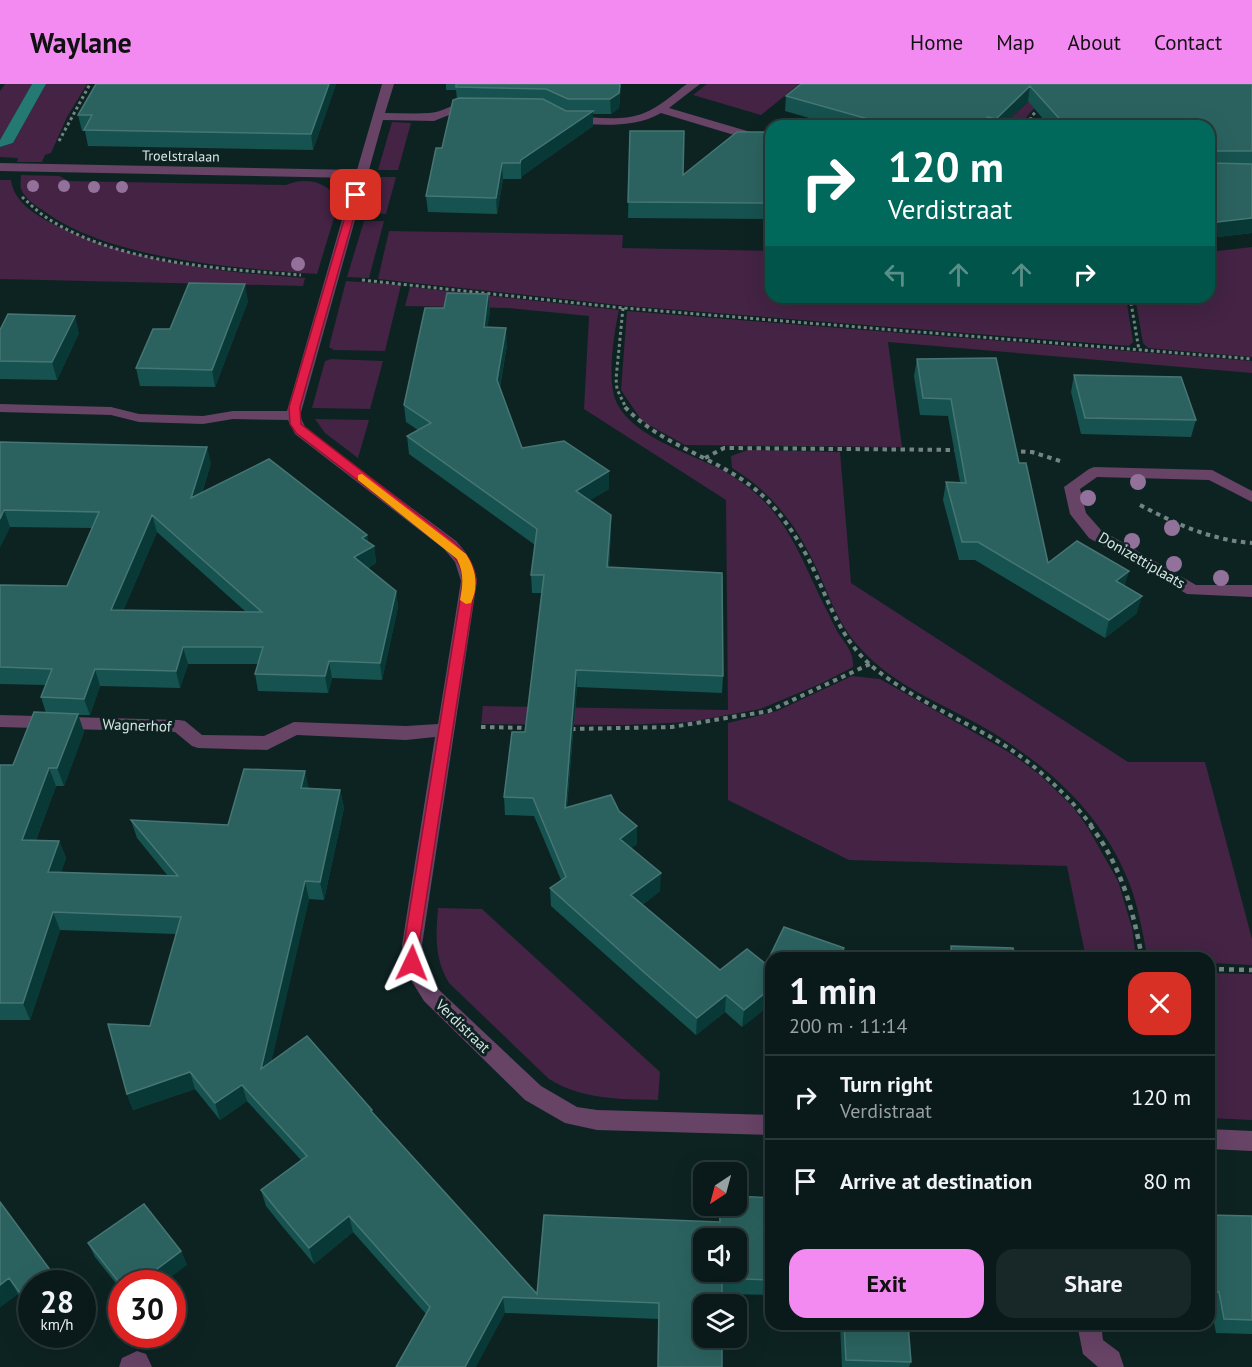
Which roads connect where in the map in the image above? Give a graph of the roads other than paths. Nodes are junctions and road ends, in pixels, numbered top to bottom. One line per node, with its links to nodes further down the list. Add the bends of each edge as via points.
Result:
1 (388, 84): 6 (street)
2 (694, 84): 4 (street)
3 (491, 108): 6 (street, via 458,107 434,117)
4 (660, 109): 5 (street, via 632,120 566,120); 7 (street)
5 (556, 114)
6 (379, 116): 9 (street)
7 (765, 140)
8 (0, 167): 9 (street, Troelstralaan)
9 (362, 174): 11 (street)
10 (0, 408): 11 (street, via 111,411 139,418 203,420 233,415)
11 (293, 416): 15 (street, Verdistraat, via 300,431 450,545 468,568)
12 (1252, 497): 13 (street, Donizettiplaats, via 1212,475 1094,472 1072,487 1078,514 1095,534 1193,590)
13 (1252, 591)
14 (0, 721): 15 (street, Wagnerhof, via 179,726 198,741 267,743 294,728 406,733)
15 (445, 730): 16 (street, Verdistraat, via 412,945 412,963 419,980 533,1093 573,1116)
16 (765, 1125)
17 (1215, 1139): 18 (street)
18 (1252, 1140)
19 (1090, 1330): 22 (street, via 1092,1346)
20 (131, 1367): 21 (street, via 137,1363)
21 (140, 1367)
22 (1112, 1367)

